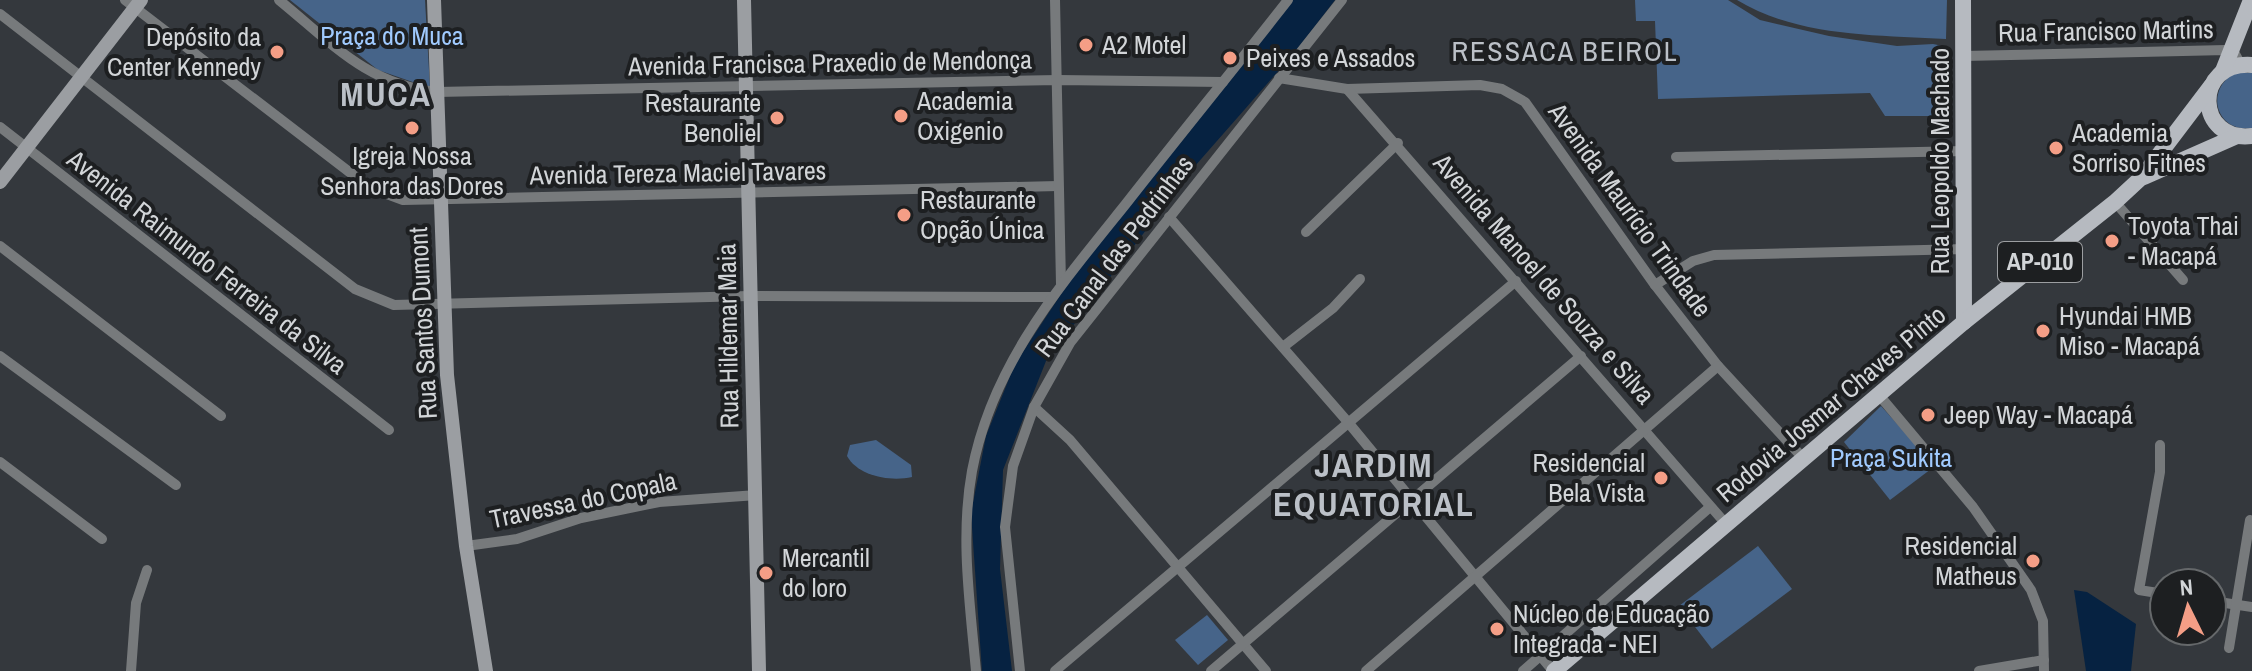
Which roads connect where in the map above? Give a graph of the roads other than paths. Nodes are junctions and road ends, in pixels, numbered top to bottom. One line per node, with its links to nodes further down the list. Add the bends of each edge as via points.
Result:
1 (279, 0): 20 (street, Avenida Francisca Praxedio de Mendonça, via 376,77)
2 (434, 0): 20 (main road, Rua Santos Dumont)
3 (744, 0): 17 (main road, Rua Hildemar Maia)
4 (1055, 0): 15 (street)
5 (1288, 0): 16 (street, Rua Canal das Pedrinhas)
6 (1342, 0): 14 (street, Rua Canal das Pedrinhas)
7 (1963, 0): 11 (main road, Rua Leopoldo Machado)
8 (2251, 0): 12 (main road)
9 (134, 3): 13 (main road); 31 (street, Avenida Tereza Maciel Tavares, via 376,190 403,200)
10 (0, 14): 13 (street)
11 (1964, 56): 12 (street, Rua Francisco Martins); 25 (main road, Rua Leopoldo Machado)
12 (2241, 60): 18 (main road, AP-010)
13 (83, 78): 24 (main road); 44 (street, via 355,289 394,305)
14 (1279, 78): 19 (street, Avenida Maurício Trindade); 33 (street, Rua Canal das Pedrinhas)
15 (1058, 80): 16 (street, Avenida Francisca Praxedio de Mendonça); 17 (street, Avenida Francisca Praxedio de Mendonça); 29 (street)
16 (1223, 82): 40 (street, Rua Canal das Pedrinhas)
17 (745, 86): 20 (street, Avenida Francisca Praxedio de Mendonça); 30 (main road, Rua Hildemar Maia)
18 (2211, 86): 22 (main road, AP-010, via 2212,118 2227,133); 27 (main road, Rodovia Josmar Chaves Pinto / AP-010)
19 (1347, 89): 23 (street, Avenida Manoel de Souza e Silva); 41 (street, Avenida Maurício Trindade, via 1458,84 1514,94 1536,116)
20 (437, 92): 31 (main road, Rua Santos Dumont)
21 (0, 127): 24 (street, Avenida Raimundo Ferreira da Silva)
22 (2245, 136): 27 (main road, Rodovia Josmar Chaves Pinto / AP-010)
23 (1398, 143): 34 (street); 39 (street, Avenida Manoel de Souza e Silva)
24 (27, 148): 28 (main road); 55 (street, Avenida Raimundo Ferreira da Silva)
25 (1965, 151): 26 (street); 36 (main road, Rua Leopoldo Machado)
26 (1676, 157)
27 (2142, 177): 32 (main road, Rodovia Josmar Chaves Pinto / AP-010)
28 (0, 182)
29 (1058, 186): 30 (street, Avenida Tereza Maciel Tavares); 40 (street)
30 (749, 193): 31 (street, Avenida Tereza Maciel Tavares); 42 (main road, Rua Hildemar Maia)
31 (441, 201): 44 (main road, Rua Santos Dumont)
32 (2115, 202): 38 (street); 45 (main road, Rodovia Josmar Chaves Pinto / AP-010)
33 (1169, 217): 46 (street); 51 (street, Rua Canal das Pedrinhas, via 1070,343)
34 (1306, 232)
35 (0, 246): 52 (street)
36 (1966, 249): 41 (street, via 1714,255 1693,261); 45 (main road, Rua Leopoldo Machado / AP-010)
37 (1360, 279): 46 (street)
38 (2183, 280)
39 (1516, 281): 48 (street, Avenida Manoel de Souza e Silva); 53 (street)
40 (1061, 284): 43 (street, Rua Canal das Pedrinhas)
41 (1655, 285): 49 (street, Avenida Maurício Trindade)
42 (750, 296): 43 (street); 44 (street); 60 (main road, Rua Hildemar Maia)
43 (1051, 297): 81 (street, Rua Canal das Pedrinhas, via 1003,374 972,470 965,542)
44 (442, 302): 66 (main road, Rua Santos Dumont)
45 (1964, 322): 50 (main road, Rodovia Josmar Chaves Pinto / AP-010)
46 (1283, 347): 53 (street)
47 (0, 356): 59 (street)
48 (1581, 356): 54 (street, Avenida Manoel de Souza e Silva); 61 (street)
49 (1718, 366): 54 (street); 57 (street, Avenida Maurício Trindade)
50 (1879, 395): 57 (main road, Rodovia Josmar Chaves Pinto / AP-010); 77 (street, via 1973,507 2031,590 2043,621)
51 (1034, 407): 67 (street, via 1064,433); 82 (street, Rua Canal das Pedrinhas, via 1013,466 1005,527)
52 (221, 416)
53 (1347, 421): 61 (street); 67 (street)
54 (1643, 428): 62 (street, Avenida Manoel de Souza e Silva); 69 (street)
55 (389, 430)
56 (2160, 445): 70 (street, via 2139,590)
57 (1803, 458): 64 (main road, Rodovia Josmar Chaves Pinto / AP-010)
58 (0, 462): 65 (street)
59 (176, 485)
60 (757, 495): 66 (street, Travessa do Copala, via 659,502 581,518 517,539); 80 (main road, Rua Hildemar Maia)
61 (1411, 502): 69 (street); 74 (street)
62 (1707, 503): 64 (street, Avenida Manoel de Souza e Silva); 76 (street)
63 (2250, 520): 72 (street)
64 (1726, 524): 88 (main road, Rodovia Josmar Chaves Pinto / AP-010)
65 (102, 539)
66 (466, 546): 79 (main road, Rua Santos Dumont)
67 (1177, 569): 74 (street); 83 (street)
68 (147, 570): 78 (street, via 136,603)
69 (1475, 578): 76 (street); 86 (street)
70 (2148, 591)
71 (2228, 603): 72 (street)
72 (2236, 604): 73 (street); 75 (street)
73 (2252, 607)
74 (1243, 645): 84 (street); 85 (street)
75 (2229, 648)
76 (1541, 656): 87 (street); 88 (street)
77 (2044, 666): 89 (street)
78 (131, 671)
79 (486, 671)
80 (759, 671)
81 (976, 671)
82 (1020, 671)
83 (1055, 671)
84 (1211, 671)
85 (1266, 671)
86 (1366, 671)
87 (1523, 671)
88 (1553, 671)
89 (1979, 671)

